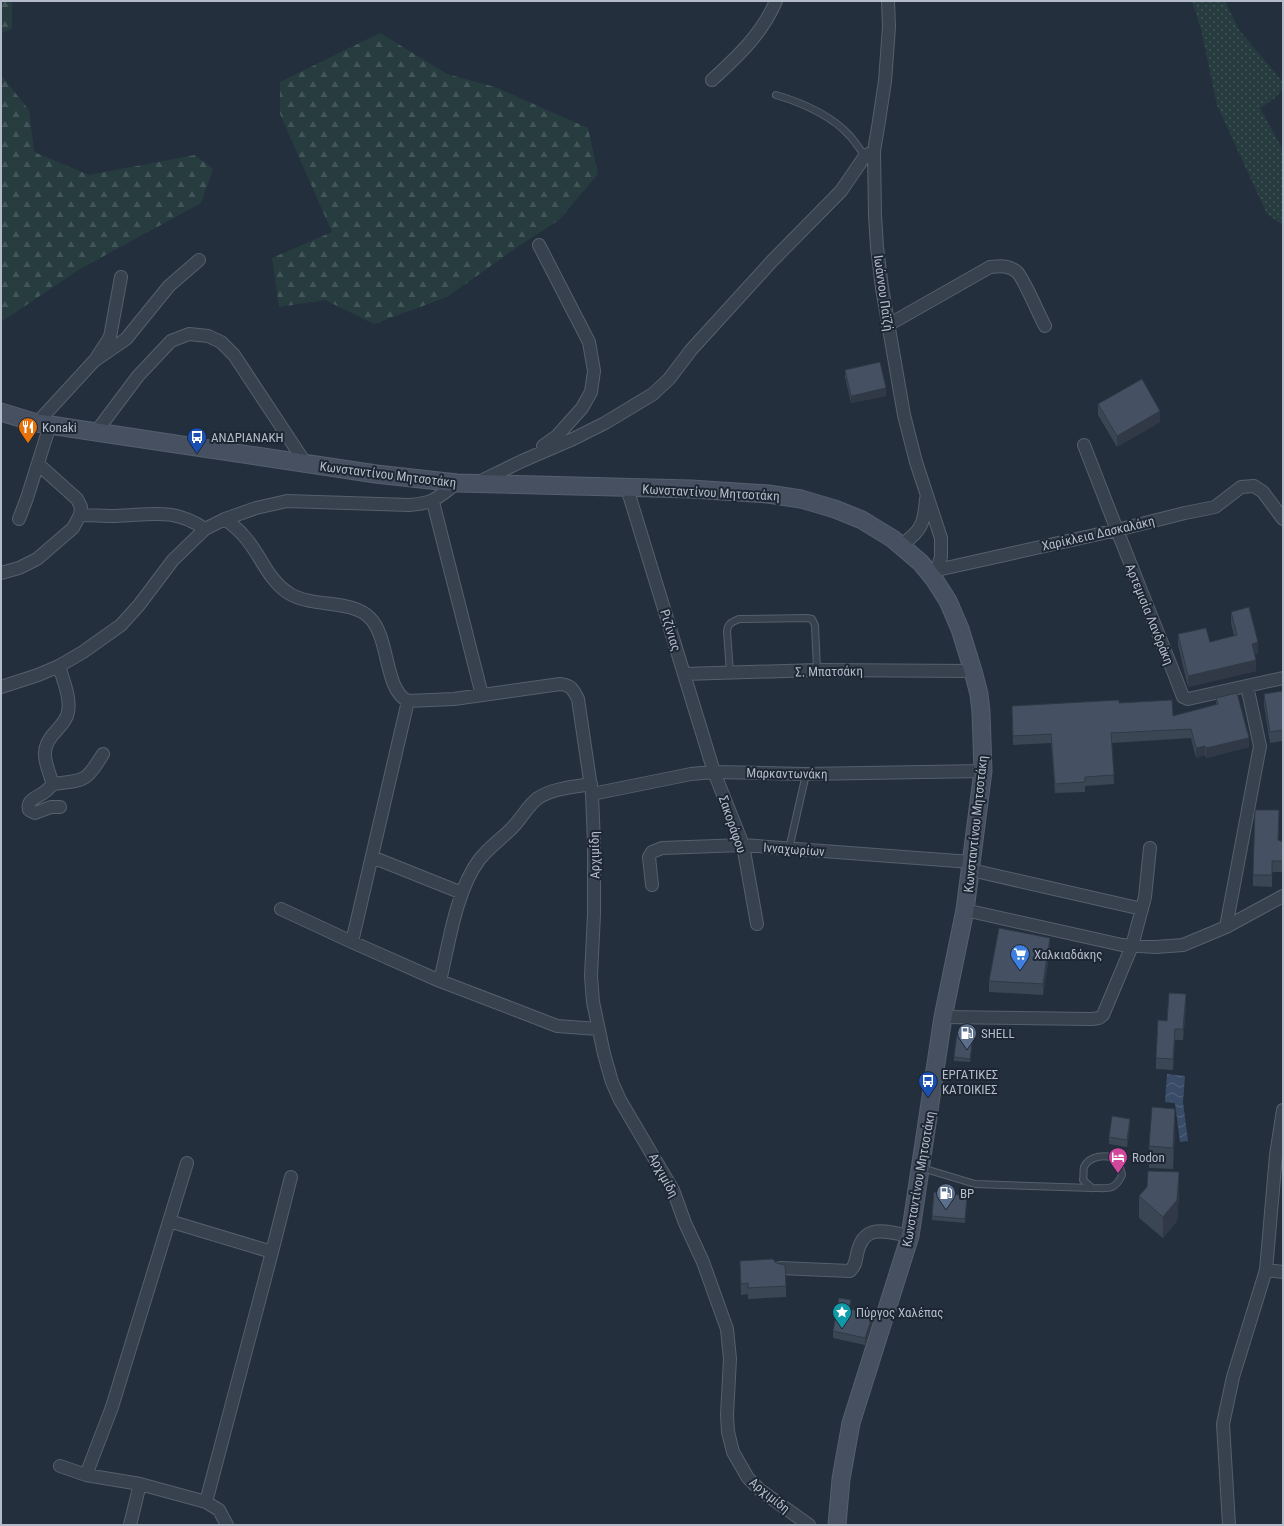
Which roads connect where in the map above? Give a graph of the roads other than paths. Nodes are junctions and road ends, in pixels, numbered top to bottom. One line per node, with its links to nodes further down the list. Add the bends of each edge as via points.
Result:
1 (776, 1): 3 (street, via 759,33)
2 (888, 1): 5 (street, Ιωάννου Παϊζή, via 885,81)
3 (712, 80)
4 (776, 95): 5 (lane, via 834,121)
5 (869, 153): 9 (street, Ιωάννου Παϊζή, via 877,247); 16 (street, via 841,191 772,261 653,394 605,423)
6 (539, 245): 16 (street, via 589,342 594,371 591,392 582,408 558,436)
7 (199, 260): 11 (street, via 169,286 126,339)
8 (121, 277): 11 (street, via 110,337)
9 (888, 325): 10 (street, via 990,267 1000,266 1018,273); 22 (street, Ιωάννου Παϊζή, via 904,415)
10 (1045, 326)
11 (94, 361): 13 (street)
12 (1, 412): 13 (main road, Κωνσταντίνου Μητσοτάκη)
13 (44, 424): 14 (main road, Κωνσταντίνου Μητσοτάκη); 17 (street)
14 (96, 432): 18 (main road, Κωνσταντίνου Μητσοτάκη); 18 (street, via 138,376 171,341 189,334 208,336 221,342 234,355)
15 (1084, 445): 30 (street, Αρτεμισία Λανδράκη)
16 (522, 461): 20 (street)
17 (38, 464): 24 (street, via 77,499 81,507); 25 (street)
18 (306, 464): 19 (main road, Κωνσταντίνου Μητσοτάκη)
19 (457, 483): 20 (main road, Κωνσταντίνου Μητσοτάκη); 23 (street)
20 (476, 483): 21 (main road, Κωνσταντίνου Μητσοτάκη)
21 (627, 488): 32 (main road, Κωνσταντίνου Μητσοτάκη, via 691,489 801,499 862,520); 39 (street, Ριζίνιας)
22 (926, 494): 29 (street, via 924,518); 31 (street, Ιωάννου Παϊζή)
23 (433, 502): 26 (street, via 409,505 288,501 256,508); 43 (street)
24 (80, 515): 28 (street, via 159,513 193,521); 33 (street, via 73,528 37,559)
25 (19, 519)
26 (225, 519): 28 (street); 44 (street, via 244,536 270,576 290,594 314,603 354,608 369,617 376,625 398,694)
27 (1283, 519): 30 (street, Χαρίκλεια Δασκαλάκη, via 1263,492 1254,486 1241,487 1215,507)
28 (205, 529): 35 (street, via 172,560 121,625 84,652)
29 (920, 529): 31 (street); 32 (street)
30 (1117, 530): 34 (street, Χαρίκλεια Δασκαλάκη); 42 (street, Αρτεμισία Λανδράκη, via 1183,697 1188,699)
31 (940, 531): 34 (street, Ιωάννου Παϊζή, via 942,547)
32 (901, 545): 34 (main road, Κωνσταντίνου Μητσοτάκη)
33 (1, 573)
34 (936, 575): 37 (main road, Κωνσταντίνου Μητσοτάκη, via 960,629)
35 (58, 666): 41 (street); 49 (street, via 69,706 65,721 50,736 45,747 44,758)
36 (817, 670): 37 (street, Σ. Μπατσάκη); 38 (street, Σ. Μπατσάκη); 38 (lane, via 815,625 812,619 739,619 731,622 726,631)
37 (973, 670): 46 (main road, Κωνσταντίνου Μητσοτάκη, via 981,712)
38 (730, 673): 39 (street, Σ. Μπατσάκη)
39 (684, 674): 47 (street, Ριζίνιας)
40 (1283, 678): 42 (street)
41 (1, 686)
42 (1247, 686): 64 (street, via 1260,746)
43 (482, 695): 44 (street); 50 (street, Αρχιμίδη, via 560,684 573,688 578,699)
44 (408, 701): 55 (street)
45 (103, 754): 49 (street, via 82,780)
46 (983, 771): 48 (street, Μαρκαντωνάκη); 56 (main road, Κωνσταντίνου Μητσοτάκη)
47 (714, 772): 48 (street, Μαρκαντωνάκη); 50 (street, Μαρκαντωνάκη); 52 (street, Σακοράφου)
48 (806, 774): 54 (lane)
49 (53, 784): 51 (street, via 30,801 29,810 35,813)
50 (591, 789): 58 (street, Μαρκαντωνάκη, via 551,791 538,798 480,860); 69 (street, Αρχιμίδη, via 594,914 591,976)
51 (60, 806)
52 (743, 845): 54 (street, Ινναχωρίων); 57 (street, Ινναχωρίων, via 662,848 652,852 649,857); 63 (street, Σακοράφου)
53 (1150, 848): 60 (street)
54 (789, 849): 56 (street, Ινναχωρίων)
55 (372, 857): 58 (street); 65 (street)
56 (971, 866): 60 (street, Ινναχωρίων); 62 (main road, Κωνσταντίνου Μητσοτάκη)
57 (652, 886)
58 (462, 893): 67 (street, Μαρκαντωνάκη)
59 (1283, 896): 64 (street)
60 (1142, 908): 66 (street)
61 (281, 909): 65 (street)
62 (965, 910): 66 (street); 68 (main road, Κωνσταντίνου Μητσοτάκη)
63 (757, 924)
64 (1226, 927): 66 (street, via 1183,945)
65 (352, 942): 67 (street)
66 (1132, 946): 68 (street, via 1103,1015 1099,1018)
67 (440, 981): 69 (street, via 557,1026)
68 (943, 1017): 72 (main road, Κωνσταντίνου Μητσοτάκη)
69 (598, 1029): 87 (street, Αρχιμίδη, via 612,1082 673,1190 727,1329 730,1359 726,1415 733,1452 748,1478 760,1490)
70 (1283, 1110): 79 (street, via 1276,1155)
71 (187, 1163): 75 (street)
72 (922, 1168): 74 (lane, via 975,1184); 76 (main road, Κωνσταντίνου Μητσοτάκη)
73 (291, 1176): 77 (street)
74 (1092, 1188): 74 (lane, via 1109,1188 1118,1184 1122,1175 1115,1160 1104,1156 1091,1159 1084,1167 1083,1180)
75 (169, 1221): 77 (street); 82 (street, via 114,1399)
76 (910, 1236): 78 (street, via 881,1232 867,1234 860,1242 854,1267 850,1271); 88 (main road, Κωνσταντίνου Μητσοτάκη, via 851,1423)
77 (272, 1252): 84 (street)
78 (780, 1268)
79 (1266, 1270): 80 (street); 89 (street, via 1233,1377 1223,1424)
80 (1283, 1272)
81 (60, 1466): 82 (street)
82 (86, 1475): 83 (street)
83 (140, 1484): 84 (street); 85 (street)
84 (206, 1502): 86 (street, via 219,1510)
85 (130, 1525)
86 (227, 1525)
87 (809, 1525)
88 (836, 1525)
89 (1229, 1525)

